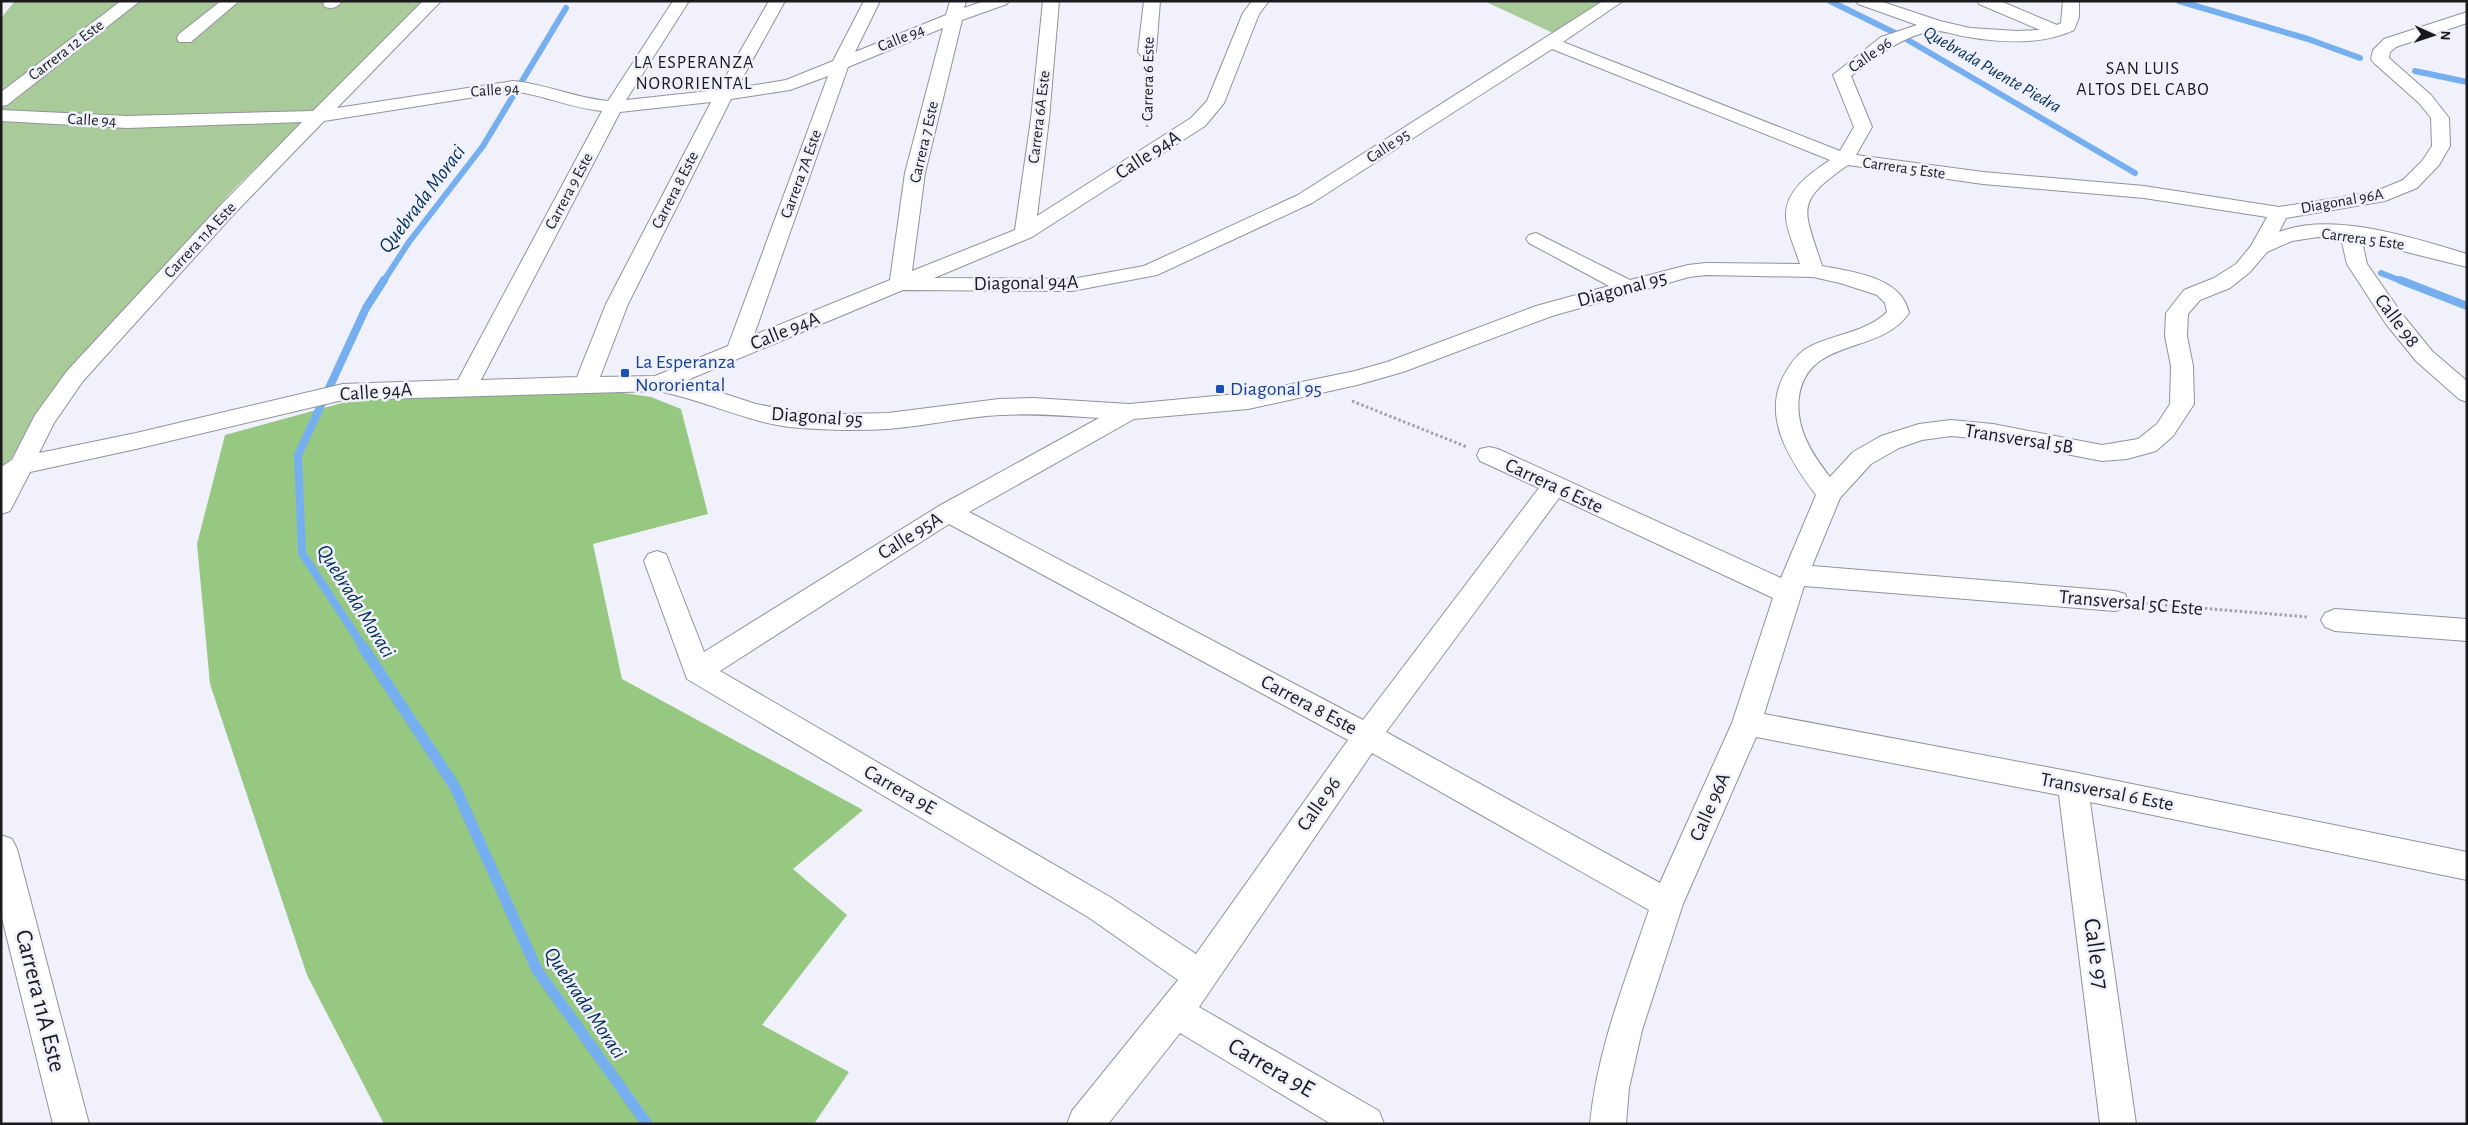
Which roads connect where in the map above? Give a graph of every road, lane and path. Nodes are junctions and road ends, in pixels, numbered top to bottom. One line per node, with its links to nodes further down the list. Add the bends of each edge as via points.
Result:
1 (132, 1): 24 (street, Carrera 12 Este)
2 (231, 1): 19 (street)
3 (433, 1): 27 (street, Carrera 11A Este)
4 (681, 1): 25 (street, Carrera 9 Este)
5 (776, 1): 23 (street, Carrera 8 Este)
6 (872, 1): 22 (street, Carrera 7A Este)
7 (1001, 1): 15 (street, Calle 94)
8 (1051, 1): 31 (street, Carrera 6A Este)
9 (1152, 1): 21 (street, Carrera 6 Este)
10 (1261, 1): 28 (street, Calle 94A, via 1251,13 1215,103 1198,122)
11 (1616, 1): 20 (street, Calle 95)
12 (1864, 1): 17 (street)
13 (1985, 1): 18 (street)
14 (2071, 1): 18 (street, via 2068,26)
15 (957, 9): 22 (street, Calle 94); 38 (street, Carrera 7 Este, via 915,173)
16 (2467, 17): 30 (street, Diagonal 96A, via 2390,43 2382,50 2380,59 2426,99 2440,118 2441,146 2429,165 2410,184 2378,197)
17 (1932, 26): 18 (street, via 1990,36 2029,37); 29 (street, Calle 96, via 1887,40 1842,75 1863,127)
18 (2058, 32)
19 (185, 38)
20 (1549, 42): 29 (street, Carrera 5 Este); 36 (street, Calle 95, via 1305,199)
21 (1147, 52): 28 (path, Carrera 6 Este)
22 (841, 63): 23 (street, Calle 94, via 790,85); 40 (street, Carrera 7A Este)
23 (724, 95): 25 (street, Calle 94); 42 (street, Carrera 8 Este, via 617,304)
24 (1, 101)
25 (613, 107): 27 (street, Calle 94, via 582,104 522,87 483,89); 43 (street, Carrera 9 Este)
26 (1, 115): 27 (street, Calle 94, via 127,122)
27 (320, 116): 49 (street, Carrera 11A Este, via 226,211 75,376 43,421)
28 (1147, 156): 31 (street, Calle 94A)
29 (1844, 159): 30 (street, Carrera 5 Este, via 1983,178 2144,192); 37 (street, Calle 96, via 1800,195 1796,216)
30 (2279, 213): 34 (street, Diagonal 96A)
31 (1025, 233): 38 (street, Calle 94A)
32 (2350, 234): 34 (street, Carrera 5 Este, via 2300,232); 35 (street, Carrera 5 Este, via 2424,247); 45 (street, Calle 98, via 2357,264 2394,319 2424,356)
33 (1536, 239): 39 (street)
34 (2260, 248): 47 (street, Diagonal 96A, via 2244,268 2192,295 2177,314 2182,404)
35 (2467, 261)
36 (1150, 271): 38 (street, Diagonal 94A, via 1072,285)
37 (1813, 271): 39 (street, Diagonal 95, via 1706,269); 52 (street, Diagonal 95, via 1885,290 1896,302 1898,313 1890,323 1804,360 1791,382 1785,407 1789,431 1806,464)
38 (900, 284): 40 (street, Calle 94A)
39 (1628, 288): 44 (street, Diagonal 95, via 1544,311 1395,367)
40 (738, 350): 41 (street, Calle 94A)
41 (658, 383): 42 (street, Calle 94A); 46 (street, Diagonal 95, via 688,389 755,412 798,420 888,421 999,407 1033,406)
42 (586, 384): 43 (street, Calle 94A)
43 (466, 387): 49 (street, Calle 94A, via 343,392)
44 (1317, 387): 46 (street, Diagonal 95, via 1248,401); 48 (path, Carrera 6 Este)
45 (2467, 394)
46 (1129, 412): 54 (street, Calle 95A)
47 (2166, 430): 52 (street, Transversal 5B, via 2147,445 2102,453 1993,432 1951,428 1919,432 1890,442 1862,458)
48 (1489, 455): 51 (street, Carrera 6 Este)
49 (21, 465): 50 (street); 53 (street, Carrera 11A Este)
50 (1, 479)
51 (1554, 486): 56 (street, Carrera 6 Este); 62 (street, Calle 96)
52 (1829, 494): 56 (street, Calle 96A)
53 (1, 505)
54 (948, 512): 60 (street, Calle 95A); 62 (street, Carrera 8 Este)
55 (657, 561): 60 (street)
56 (1792, 584): 57 (street, Transversal 5C Este); 61 (street, Calle 96A)
57 (2115, 601): 58 (path, Transversal 5C Este)
58 (2335, 620): 59 (street)
59 (2467, 630)
60 (697, 671): 67 (street, Carrera 9E, via 1099,907)
61 (1747, 723): 63 (street, Transversal 6 Este); 66 (street, Calle 96A)
62 (1367, 736): 66 (street, Carrera 8 Este); 67 (street, Calle 96)
63 (2073, 785): 65 (street, Transversal 6 Este); 73 (street, Calle 97)
64 (2, 854): 69 (street, Carrera 11A Este)
65 (2467, 866)
66 (1667, 904): 72 (street, Calle 96A, via 1625,1030 1611,1088)
67 (1200, 976): 68 (street, Calle 96)
68 (1176, 1012): 70 (street, Calle 96); 71 (street, Carrera 9E)
69 (71, 1124)
70 (1085, 1124)
71 (1366, 1124)
72 (1608, 1124)
73 (2118, 1124)

